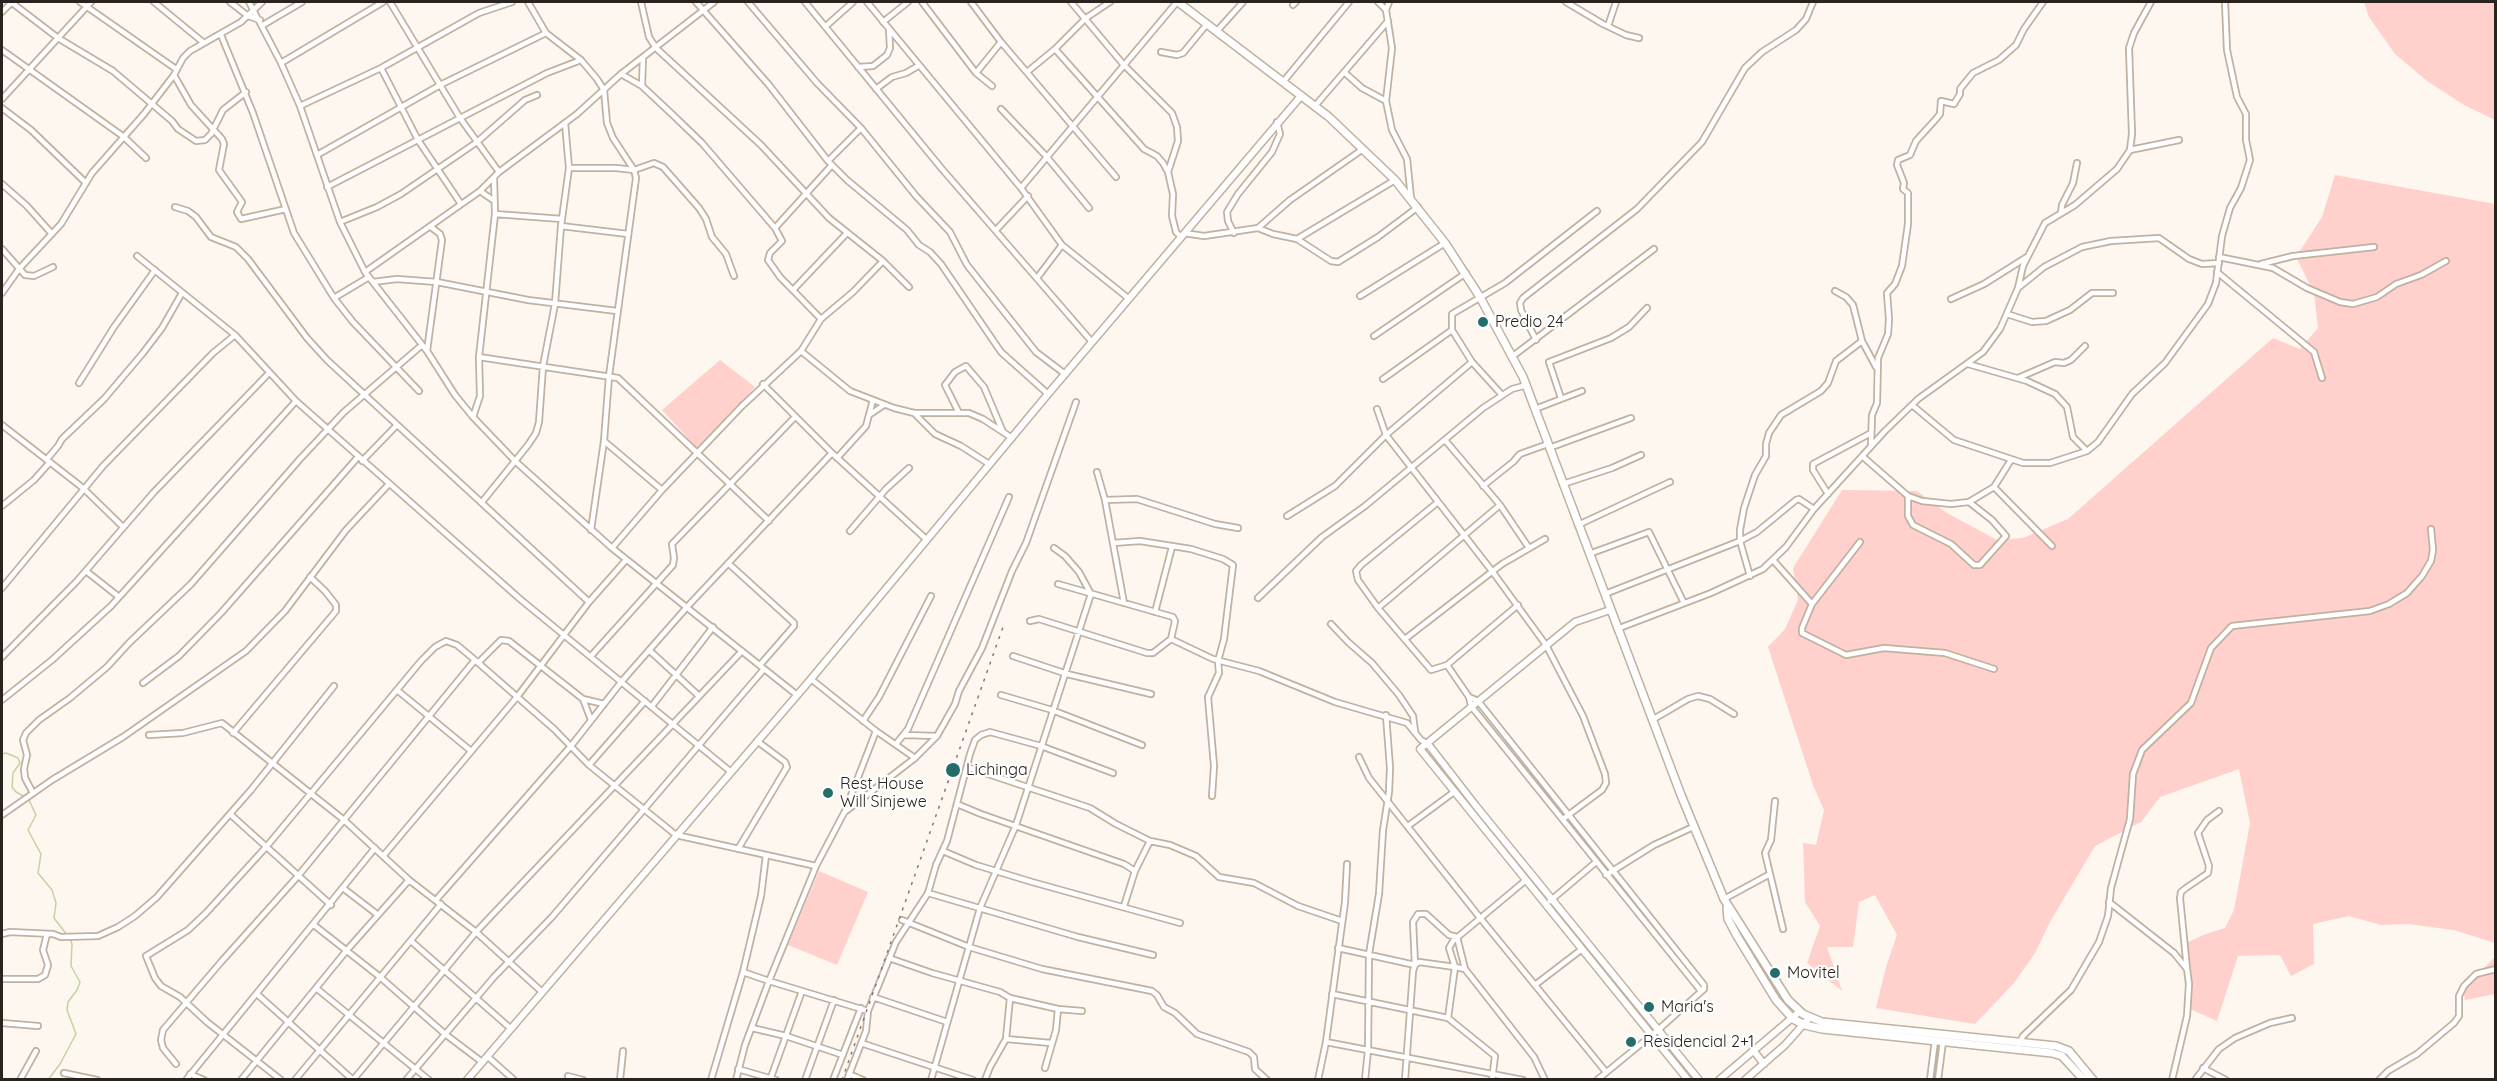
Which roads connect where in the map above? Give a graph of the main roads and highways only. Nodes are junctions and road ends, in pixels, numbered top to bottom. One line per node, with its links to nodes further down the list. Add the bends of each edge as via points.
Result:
1 (1177, 2): 2 (main road, via 1315,106 1363,149 1411,198 1466,273 1527,385 1617,629)
2 (1725, 902): 3 (main road); 4 (main road, via 1728,919)
3 (1755, 950): 4 (main road); 5 (main road)
4 (1748, 955): 5 (main road)
5 (1769, 980): 6 (main road); 6 (main road, via 1776,1000 1793,1019)
6 (1807, 1022): 7 (main road)
7 (2062, 1052): 8 (main road); 9 (main road, via 2069,1051)
8 (2084, 1080)
9 (2093, 1080)

